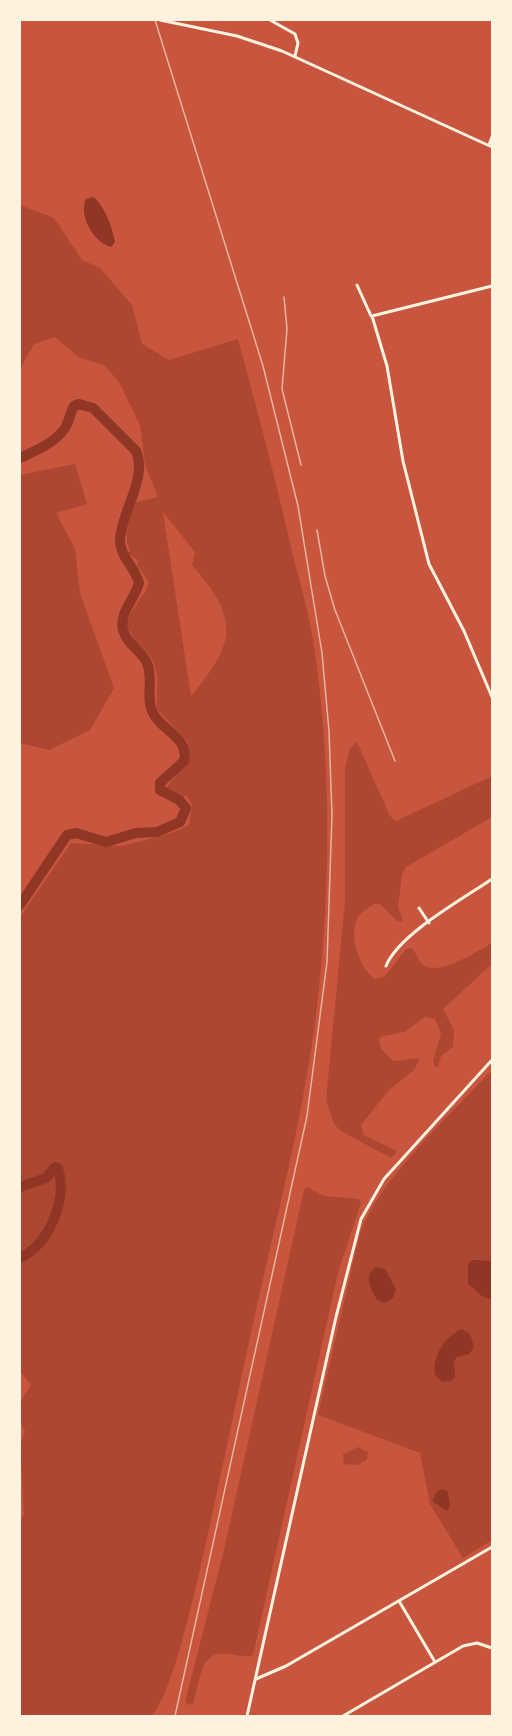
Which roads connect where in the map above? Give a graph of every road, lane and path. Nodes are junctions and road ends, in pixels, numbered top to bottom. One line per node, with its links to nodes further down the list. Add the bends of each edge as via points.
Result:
1 (160, 20): 3 (street, via 237,36)
2 (270, 20): 3 (street, via 295,34)
3 (295, 56): 5 (street)
4 (492, 137): 5 (street)
5 (491, 146)
6 (357, 285): 8 (street)
7 (492, 286): 8 (street)
8 (372, 316): 9 (street, via 384,354 403,461 429,564 464,630)
9 (492, 697)
10 (492, 879): 12 (street)
11 (419, 908): 12 (street)
12 (429, 923): 13 (street, via 399,945)
13 (386, 966)
14 (492, 1060): 19 (street, via 384,1179 362,1219 336,1317)
15 (492, 1547): 16 (street)
16 (399, 1601): 18 (street); 19 (street)
17 (492, 1647): 18 (street, via 467,1644)
18 (435, 1662): 21 (street)
19 (256, 1679): 20 (street)
20 (247, 1716)
21 (343, 1716)

